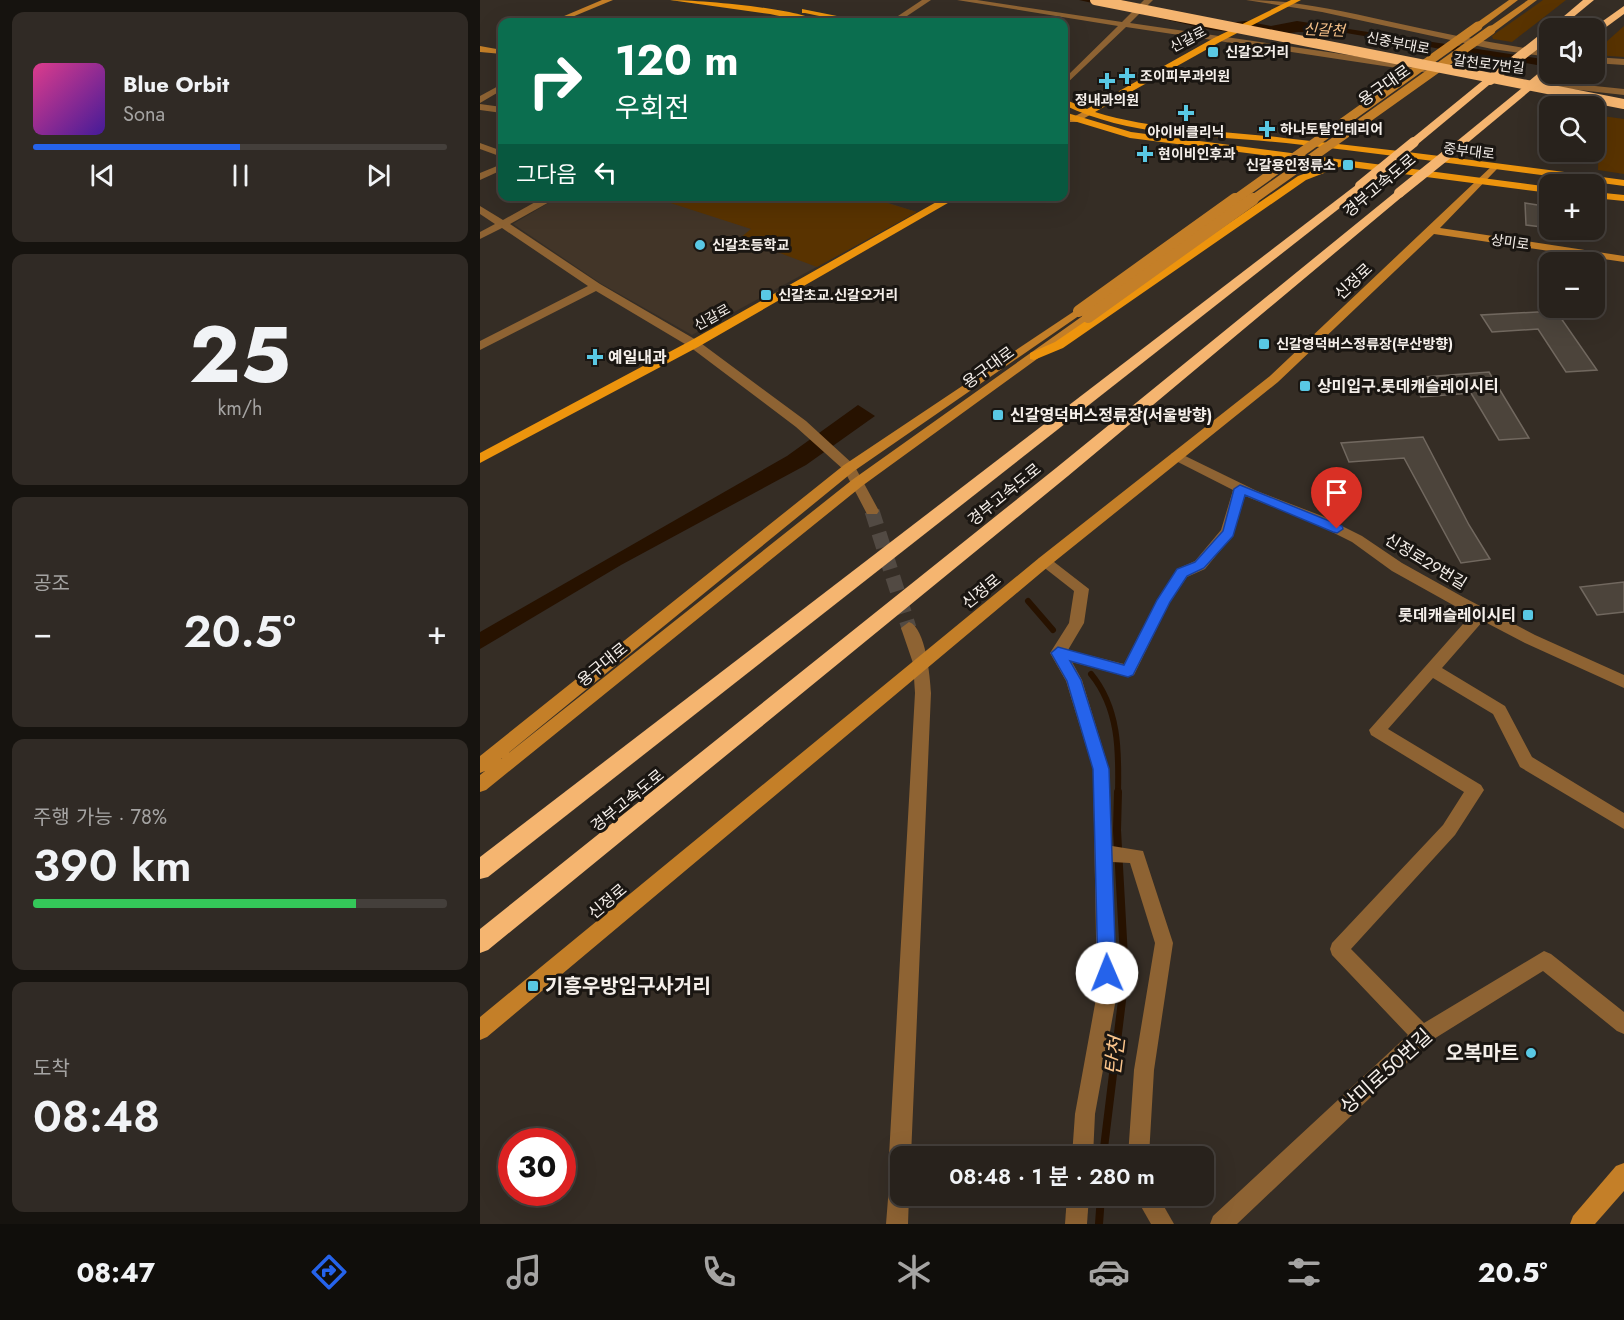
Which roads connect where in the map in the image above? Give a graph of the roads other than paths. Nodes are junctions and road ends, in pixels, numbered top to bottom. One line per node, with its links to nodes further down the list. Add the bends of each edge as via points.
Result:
1 (609, 0): 16 (main road)
2 (674, 0): 17 (main road)
3 (732, 0): 18 (main road)
4 (927, 0): 19 (street)
5 (961, 0): 21 (street, 갈천로7번길)
6 (1095, 0): 38 (highway, 신중부대로, bridge)
7 (1143, 0): 34 (highway, 신중부대로, bridge)
8 (1149, 0): 21 (street)
9 (1250, 0): 14 (street)
10 (1297, 0): 14 (main road, 신갈로)
11 (1512, 0): 64 (main road, 용구대로, bridge)
12 (1533, 0): 64 (main road, 용구대로, bridge)
13 (1589, 0): 20 (highway)
14 (1285, 6): 23 (main road, 신갈로); 28 (street)
15 (1624, 9): 22 (highway)
16 (564, 18)
17 (798, 18)
18 (838, 18)
19 (899, 18)
20 (1567, 18)
21 (1125, 24): 23 (street, 갈천로7번길); 31 (street)
22 (1605, 24)
23 (1220, 39): 34 (street, 갈천로7번길, via 1390,65); 36 (main road, 신갈로)
24 (1539, 42): 85 (highway, 경부고속도로, bridge, via 1360,186)
25 (498, 44): 26 (main road)
26 (482, 50): 27 (main road)
27 (498, 52)
28 (1539, 53)
29 (1605, 61): 30 (street)
30 (1624, 62)
31 (1068, 79)
32 (1539, 79): 86 (highway, 경부고속도로, bridge)
33 (498, 89): 35 (street)
34 (1624, 93)
35 (480, 100)
36 (1105, 103): 41 (main road, 신갈로); 44 (main road)
37 (1068, 104): 41 (main road, 중부대로)
38 (1624, 104)
39 (480, 107): 40 (street)
40 (498, 109)
41 (1088, 113): 42 (main road, 신갈로); 44 (main road, 중부대로)
42 (1068, 118)
43 (1068, 118): 47 (main road, 중부대로, via 1130,135)
44 (1144, 127): 49 (main road, 중부대로, via 1282,140)
45 (480, 146): 46 (street)
46 (498, 153)
47 (1344, 163): 51 (main road, 중부대로); 67 (main road, via 1302,178 1059,345)
48 (498, 168): 50 (street)
49 (1493, 168): 51 (main road, 신정로); 52 (main road, 중부대로)
50 (480, 177)
51 (1480, 181): 53 (main road, 중부대로); 60 (main road, 신정로)
52 (1624, 183)
53 (1539, 189)
54 (1605, 196): 55 (main road)
55 (1624, 198)
56 (546, 201): 59 (street)
57 (946, 201): 65 (main road, 신갈로)
58 (480, 209): 59 (street)
59 (506, 224): 61 (street); 63 (street)
60 (1432, 230): 62 (main road, 상미로); 68 (main road, 신정로, via 1274,379)
61 (480, 236)
62 (1624, 259)
63 (596, 286): 65 (street); 66 (street)
64 (1083, 314): 67 (main road, 용구대로); 70 (main road, 용구대로)
65 (694, 344): 69 (main road, 신갈로); 70 (street, via 808,430)
66 (480, 346)
67 (1034, 356): 71 (main road, 용구대로)
68 (1177, 456): 72 (street, 신정로29번길); 74 (main road, 신정로)
69 (480, 459)
70 (849, 468): 71 (street); 81 (main road, 용구대로)
71 (857, 483): 73 (street); 82 (main road, 용구대로)
72 (1240, 489): 75 (street, 신정로29번길, via 1357,539 1397,567); 77 (street, via 1228,532 1200,565 1182,573 1128,671)
73 (872, 511)
74 (1044, 562): 77 (street, via 1082,589 1076,623); 78 (main road, 신정로)
75 (1481, 614): 79 (street); 80 (street, 신정로29번길)
76 (909, 628): 78 (street)
77 (1058, 653): 84 (street, via 1074,680 1101,769)
78 (921, 663): 88 (main road, 신정로); 90 (street, via 923,693)
79 (1432, 669): 83 (street, via 1499,710 1526,762); 89 (street, via 1377,730 1475,790 1449,830 1339,949)
80 (1624, 682)
81 (480, 766)
82 (480, 785)
83 (1624, 822)
84 (1103, 852): 91 (street, via 1107,993); 92 (street, via 1137,856 1164,943 1144,1070)
85 (480, 870)
86 (480, 944)
87 (1624, 1024): 89 (street, 상미로50번길, via 1544,960)
88 (480, 1030)
89 (1422, 1035): 100 (street, 상미로50번길)
90 (900, 1146)
91 (1083, 1146)
92 (1139, 1146)
93 (1624, 1174): 101 (main road)
94 (898, 1206): 97 (street)
95 (1077, 1206): 98 (street)
96 (1152, 1206): 99 (street)
97 (897, 1224)
98 (1076, 1224)
99 (1163, 1224)
100 (1221, 1224)
101 (1581, 1224)

